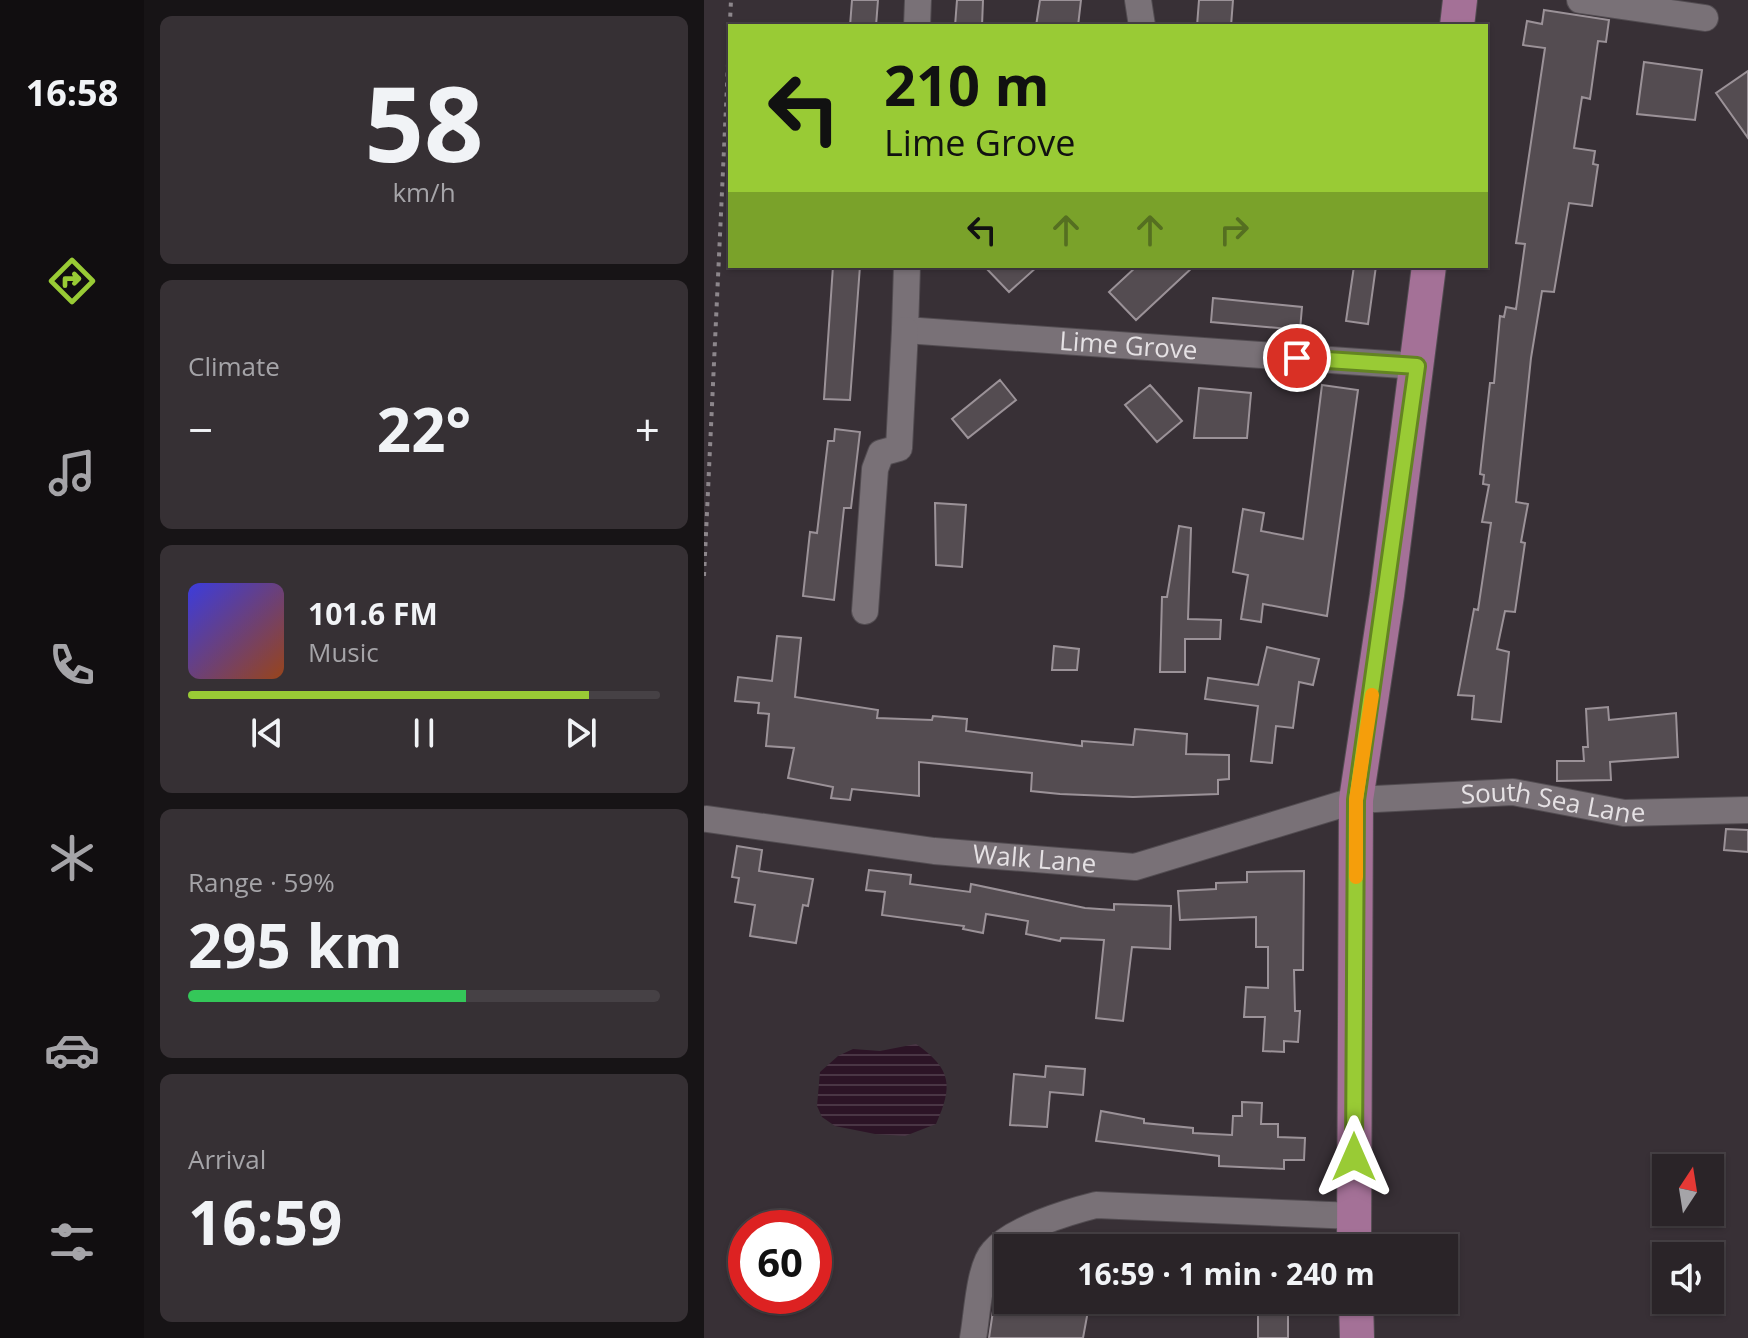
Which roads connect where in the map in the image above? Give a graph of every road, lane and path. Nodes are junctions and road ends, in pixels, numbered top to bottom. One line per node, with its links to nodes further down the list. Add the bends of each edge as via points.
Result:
1 (731, 0): 7 (path)
2 (918, 0): 8 (street)
3 (1138, 0): 9 (street)
4 (1460, 0): 10 (main road)
5 (1580, 0): 6 (street)
6 (1705, 18)
7 (730, 24)
8 (917, 24)
9 (1142, 24)
10 (1457, 24)
11 (728, 64): 16 (path)
12 (907, 268): 14 (street)
13 (1429, 268): 15 (main road)
14 (905, 330): 15 (street, Lime Grove); 17 (street, via 899,448 881,453 875,469)
15 (1417, 366): 18 (main road)
16 (704, 576)
17 (865, 611)
18 (1356, 800): 19 (street, South Sea Lane, via 1513,792 1624,813); 20 (street, Walk Lane, via 1135,867 934,851); 21 (main road)
19 (1748, 810)
20 (707, 819)
21 (1354, 1232): 23 (street, via 1134,1207 1096,1205 1065,1213 992,1253)
22 (1356, 1314): 24 (main road)
23 (973, 1338)
24 (1357, 1338)

